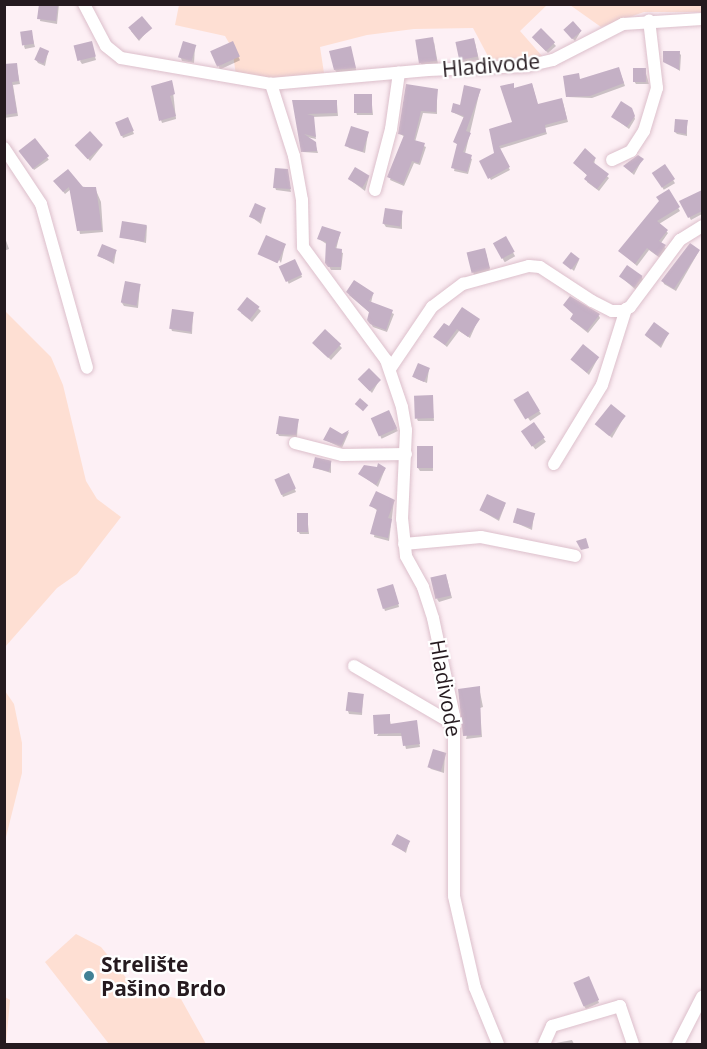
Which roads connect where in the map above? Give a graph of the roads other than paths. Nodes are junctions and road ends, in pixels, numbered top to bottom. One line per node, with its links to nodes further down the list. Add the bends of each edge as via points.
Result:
1 (84, 4): 5 (street, Hladivode, via 106,46 121,58)
2 (702, 19): 3 (street, Hladivode)
3 (649, 20): 4 (street, Hladivode, via 623,24 553,60 527,66); 7 (street, via 657,88 644,131 631,151)
4 (399, 73): 5 (street, Hladivode); 8 (street, via 391,129)
5 (271, 84): 12 (street, Hladivode, via 300,189 303,247)
6 (4, 148): 11 (street, via 42,204)
7 (612, 160)
8 (375, 190)
9 (702, 226): 10 (street, via 680,240)
10 (626, 309): 12 (street, via 612,311 540,267 487,275 463,284 432,307); 15 (street, via 602,385)
11 (87, 368)
12 (390, 369): 14 (street, Hladivode, via 402,407)
13 (295, 443): 14 (street, via 342,455)
14 (406, 454): 16 (street, Hladivode)
15 (554, 464)
16 (404, 544): 17 (street, via 481,537); 19 (street, Hladivode, via 433,618)
17 (575, 556)
18 (354, 666): 19 (street)
19 (455, 725): 21 (street, Hladivode, via 451,855 454,896 475,988)
20 (702, 1001): 24 (street)
21 (498, 1044)
22 (544, 1044): 23 (street, via 552,1026 620,1006)
23 (633, 1044)
24 (678, 1044)

